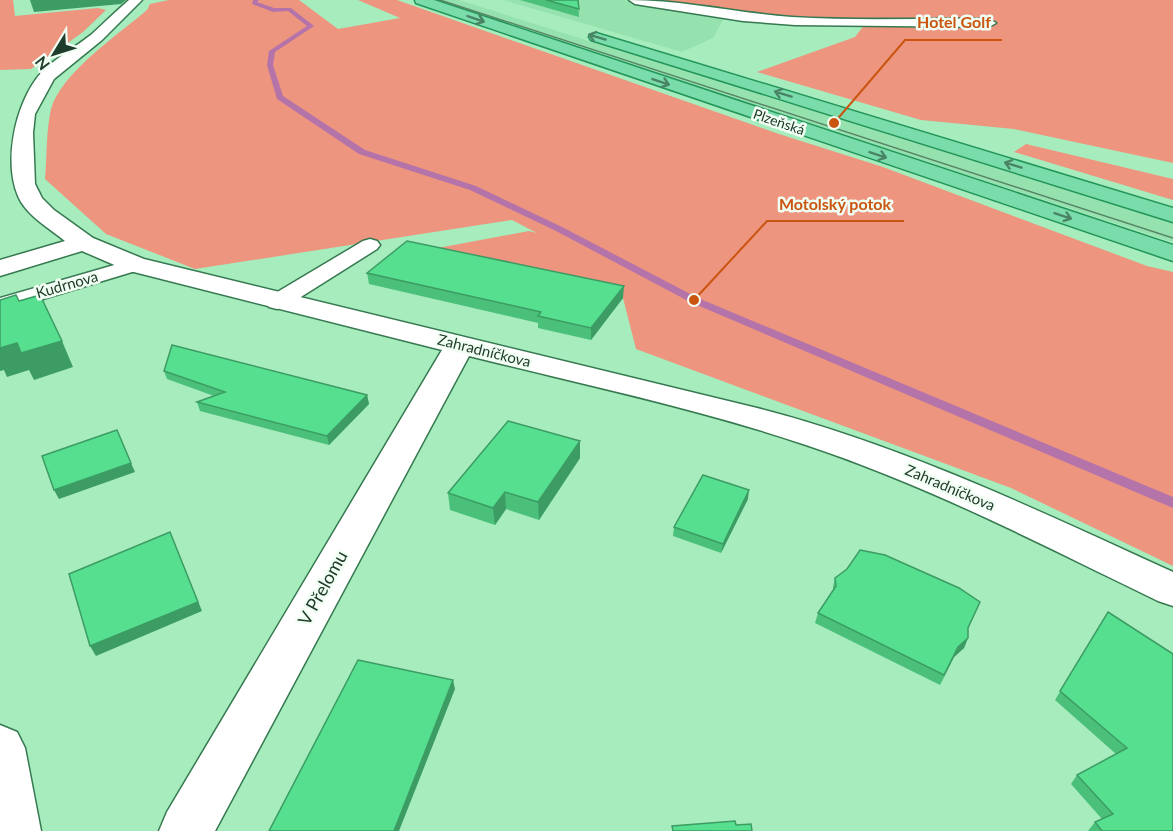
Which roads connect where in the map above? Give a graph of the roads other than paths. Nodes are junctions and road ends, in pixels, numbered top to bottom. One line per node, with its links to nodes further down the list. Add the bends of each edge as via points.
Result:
1 (136, 0): 6 (street, Zahradníčkova, via 47,76 26,114)
2 (421, 0): 11 (main road, Plzeňská, one-way to 11)
3 (635, 0): 4 (street, via 743,18)
4 (989, 22)
5 (577, 31): 8 (main road, Plzeňská, one-way to 5)
6 (23, 134): 7 (street); 9 (street, Zahradníčkova, via 27,193 46,215)
7 (0, 138)
8 (1173, 215)
9 (84, 243): 12 (street, Zahradníčkova); 13 (street)
10 (370, 245): 14 (lane)
11 (1173, 253)
12 (135, 265): 14 (street, Zahradníčkova); 15 (lane, Kudrnova)
13 (0, 268)
14 (278, 302): 16 (street, Zahradníčkova)
15 (0, 305)
16 (460, 345): 17 (street, Zahradníčkova, via 757,418 821,438 964,492); 20 (street, V Přelomu)
17 (1173, 590)
18 (0, 748): 19 (street)
19 (14, 831)
20 (186, 831)

